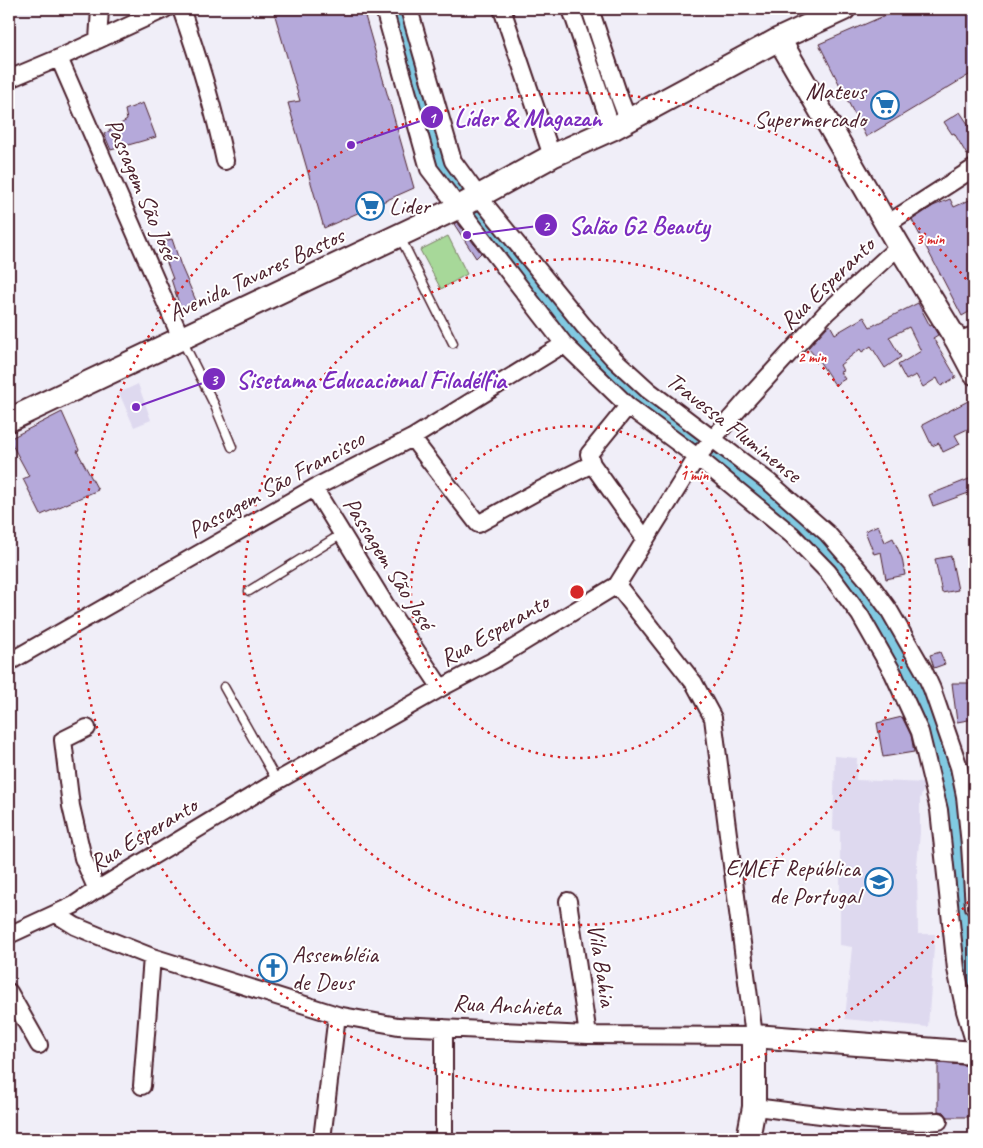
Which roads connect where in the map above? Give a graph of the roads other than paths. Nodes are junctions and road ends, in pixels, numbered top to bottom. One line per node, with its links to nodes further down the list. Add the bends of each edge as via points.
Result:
1 (100, 9): 11 (street)
2 (165, 9): 11 (street)
3 (181, 9): 16 (street, via 215,113)
4 (384, 9): 18 (street, via 429,169)
5 (409, 9): 18 (street, Travessa Fluminense, via 453,161)
6 (502, 9): 15 (street)
7 (571, 9): 14 (street)
8 (590, 9): 14 (street, via 620,99)
9 (844, 9): 10 (main road, Avenida Tavares Bastos)
10 (779, 39): 14 (main road, Avenida Tavares Bastos); 19 (main road)
11 (98, 40): 12 (street)
12 (60, 58): 13 (street); 22 (street, Passagem São José)
13 (9, 79)
14 (620, 124): 15 (main road, Avenida Tavares Bastos)
15 (552, 156): 18 (main road, Avenida Tavares Bastos)
16 (225, 161)
17 (974, 168): 19 (street, Rua Esperanto)
18 (469, 202): 20 (main road, Avenida Tavares Bastos); 25 (street); 31 (street, Travessa Fluminense, via 614,359)
19 (887, 224): 21 (main road)
20 (399, 236): 22 (main road, Avenida Tavares Bastos); 24 (lane)
21 (899, 246): 23 (main road); 31 (street, Rua Esperanto, via 826,313)
22 (181, 338): 28 (main road, Avenida Tavares Bastos); 30 (lane)
23 (966, 338): 26 (main road)
24 (453, 343)
25 (564, 344): 27 (street); 29 (street, Passagem São Francisco)
26 (974, 374)
27 (628, 406): 31 (street); 32 (street, via 589,454)
28 (9, 420)
29 (412, 438): 32 (street, via 478,524); 33 (street, Passagem São Francisco)
30 (232, 448)
31 (705, 448): 35 (street, Rua Esperanto); 45 (street, Travessa Fluminense, via 768,481 827,533 884,603 915,654 941,712 959,767 965,796); 54 (street, via 828,572 860,615 893,673 920,732 939,810 956,969)
32 (592, 464): 35 (street)
33 (314, 488): 34 (street, Passagem São José); 38 (street, Passagem São Francisco)
34 (342, 534): 37 (lane); 40 (street, Passagem São José, via 384,604)
35 (645, 539): 36 (street, Rua Esperanto)
36 (617, 585): 40 (street, Rua Esperanto, via 494,660); 53 (street, via 694,684 713,718)
37 (248, 591)
38 (9, 662)
39 (224, 686): 42 (lane)
40 (441, 688): 42 (street, Rua Esperanto)
41 (87, 728): 43 (street, via 63,740 71,806 83,858)
42 (277, 782): 43 (street, Rua Esperanto)
43 (97, 890): 46 (street, Rua Esperanto)
44 (568, 901): 52 (street, Vila Bahia)
45 (974, 907)
46 (56, 914): 47 (street, Rua Esperanto); 48 (street, Rua Anchieta, via 75,926)
47 (9, 935)
48 (152, 957): 50 (street, Rua Anchieta); 57 (street)
49 (9, 992): 55 (street)
50 (337, 1016): 51 (street, Rua Anchieta, via 398,1026); 60 (street)
51 (444, 1028): 52 (street, Rua Anchieta); 61 (street)
52 (588, 1035): 53 (street, Rua Anchieta)
53 (754, 1036): 56 (main road, Rua Anchieta); 58 (main road)
54 (974, 1041)
55 (40, 1045)
56 (974, 1053)
57 (142, 1086)
58 (754, 1107): 59 (street, via 858,1119 911,1123); 62 (main road)
59 (939, 1121)
60 (322, 1139)
61 (444, 1139)
62 (748, 1139)

